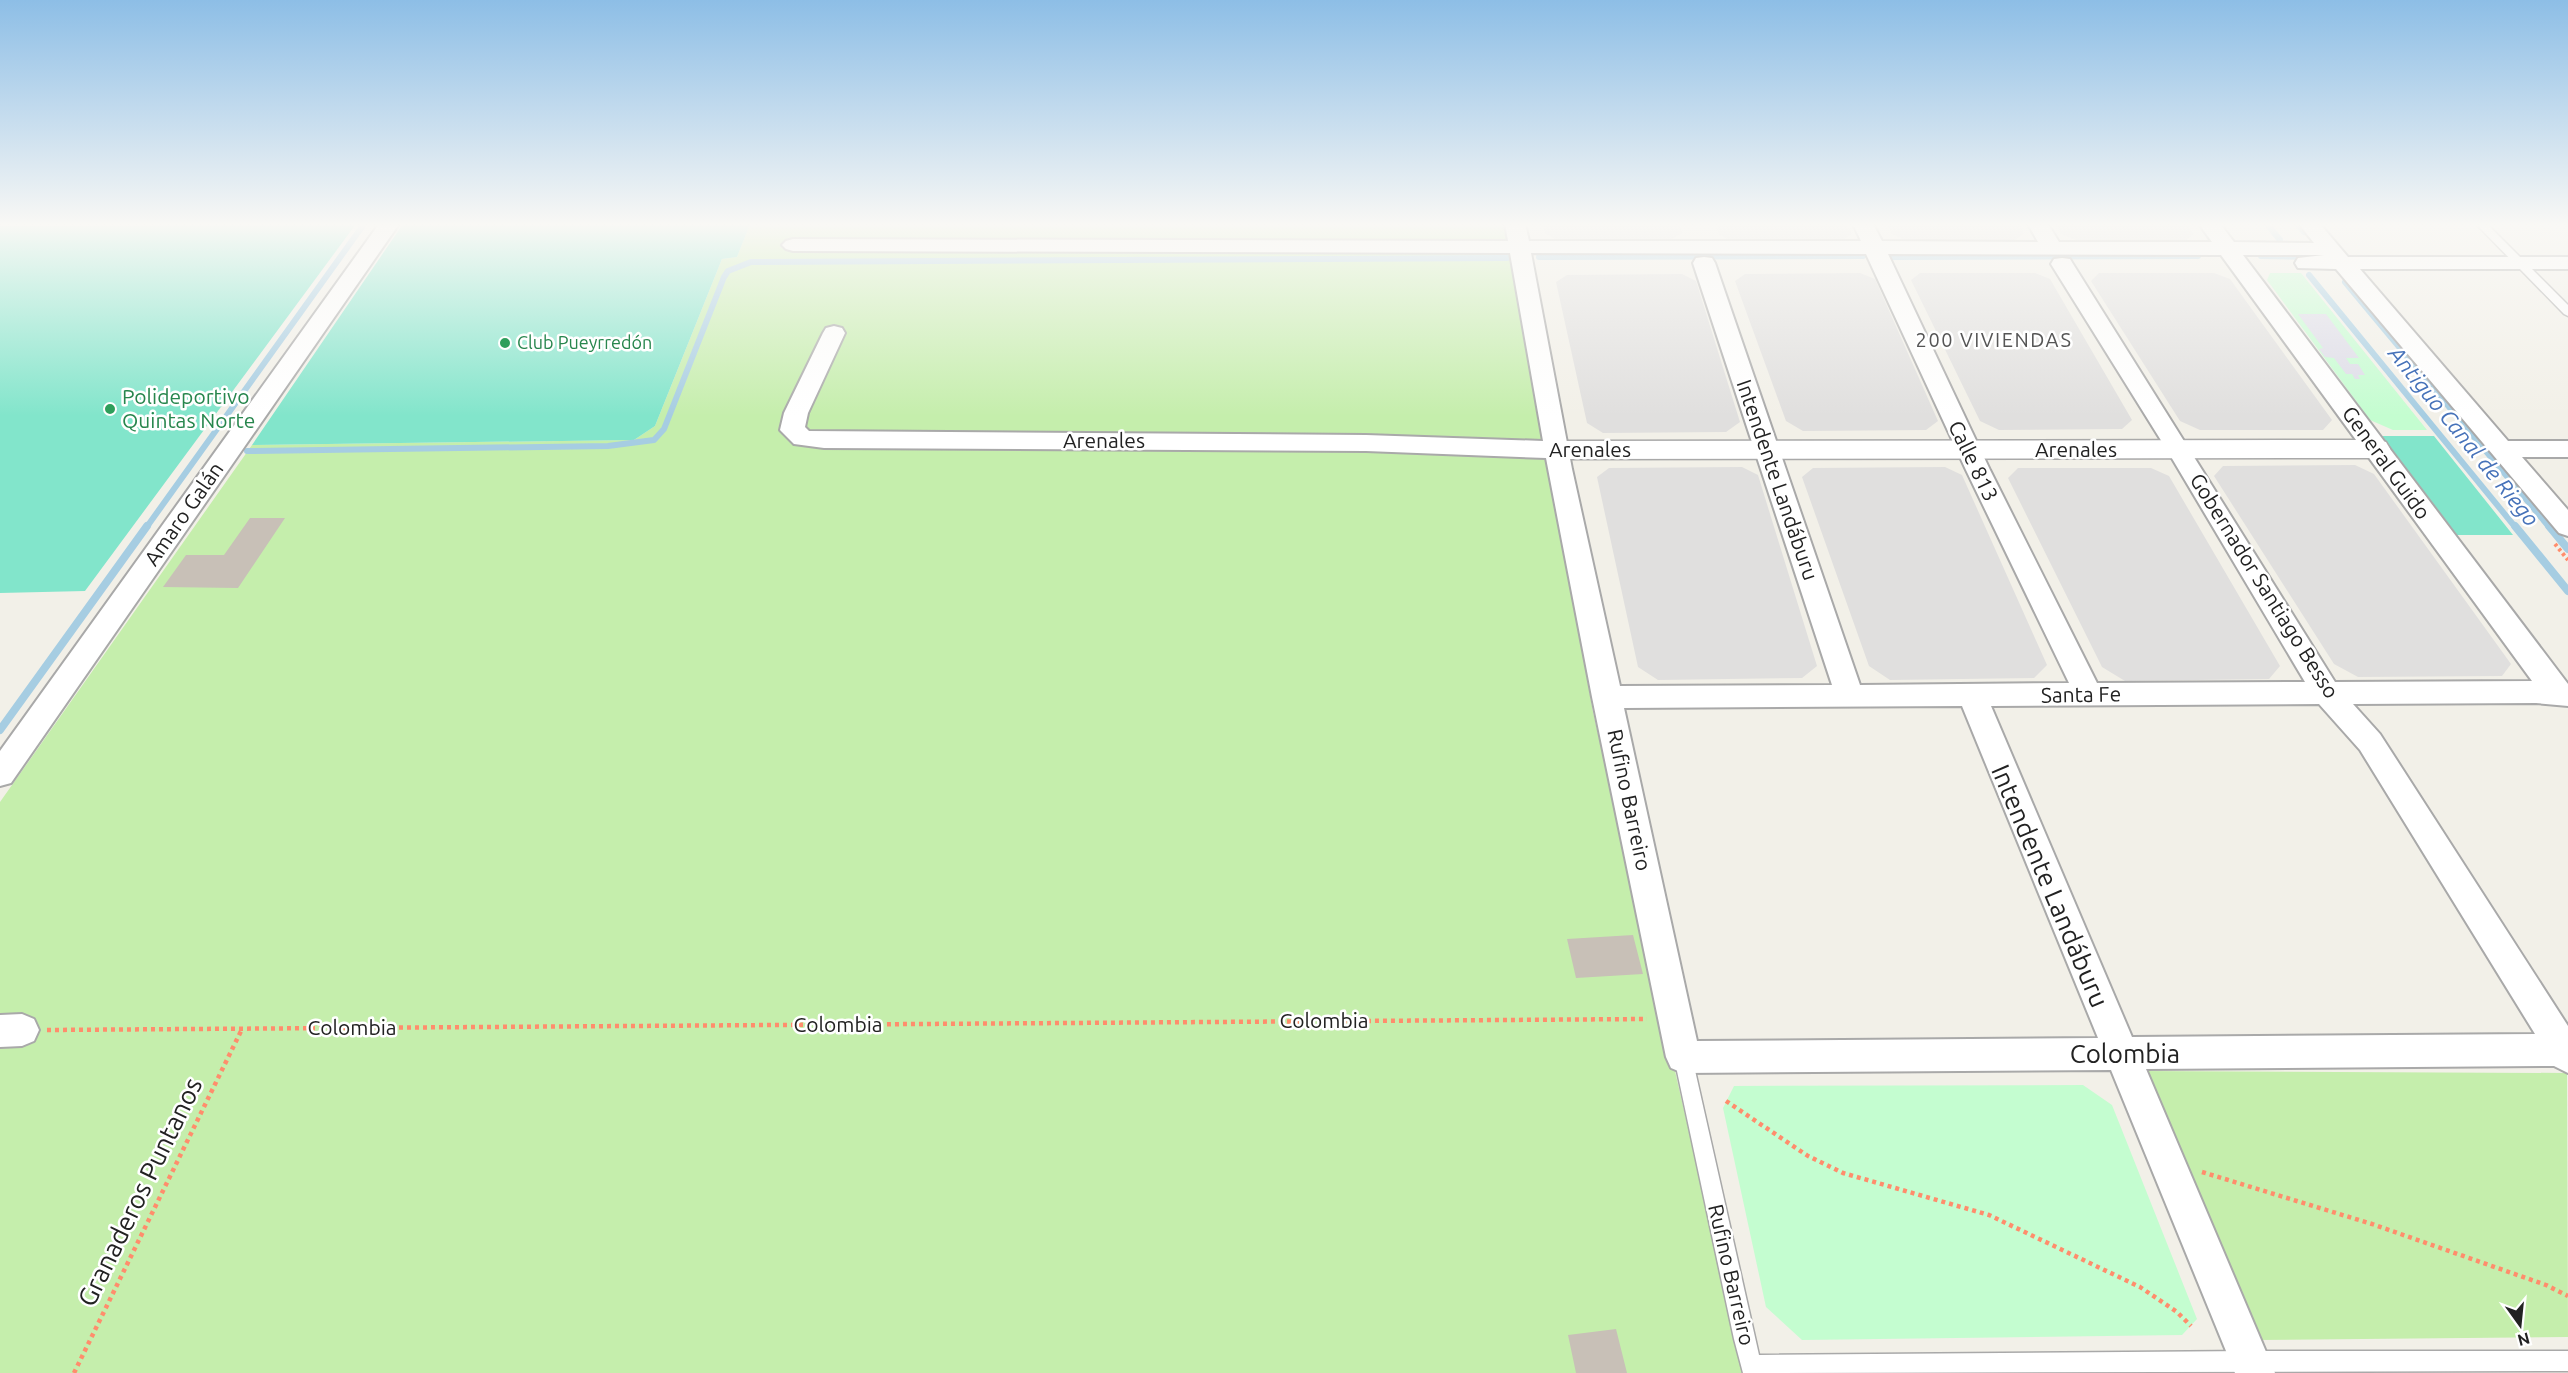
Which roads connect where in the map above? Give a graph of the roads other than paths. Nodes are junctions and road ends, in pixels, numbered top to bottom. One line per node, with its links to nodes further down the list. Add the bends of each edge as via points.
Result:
1 (344, 288): 25 (street, Amaro Galán)
2 (1528, 288): 13 (street, Rufino Barreiro)
3 (1714, 288): 14 (street, Intendente Landáburu)
4 (1892, 288): 15 (street, Calle 813)
5 (2078, 288): 16 (street, Gobernador Santiago Besso)
6 (2257, 288): 17 (street, General Guido)
7 (2364, 288): 11 (street)
8 (2545, 288): 9 (lane)
9 (2568, 312)
10 (834, 333): 13 (street, Arenales, via 796,413 792,430 803,438 1366,443)
11 (2502, 449): 12 (street); 18 (street)
12 (2568, 449)
13 (1557, 450): 14 (street, Arenales); 23 (street, Rufino Barreiro)
14 (1767, 450): 15 (street, Arenales); 24 (street, Intendente Landáburu)
15 (1968, 450): 16 (street, Arenales); 21 (street, Calle 813)
16 (2180, 450): 17 (street, Arenales); 19 (street, Gobernador Santiago Besso)
17 (2376, 450): 20 (street, General Guido)
18 (2568, 527)
19 (2327, 694): 20 (street, Santa Fe); 21 (street, Santa Fe); 26 (street, Gobernador Santiago Besso, via 2370,742)
20 (2562, 694)
21 (2089, 695): 22 (street, Santa Fe)
22 (1972, 696): 24 (street, Santa Fe); 27 (street, Intendente Landáburu)
23 (1606, 697): 24 (street, Santa Fe); 28 (street, Rufino Barreiro)
24 (1850, 697)
25 (0, 774)
26 (2566, 1052): 27 (street, Colombia)
27 (2120, 1054): 28 (street, Colombia); 30 (street, Intendente Landáburu)
28 (1683, 1057): 31 (lane, Rufino Barreiro)
29 (2568, 1361): 30 (lane)
30 (2253, 1367): 31 (lane)
31 (1754, 1370)

